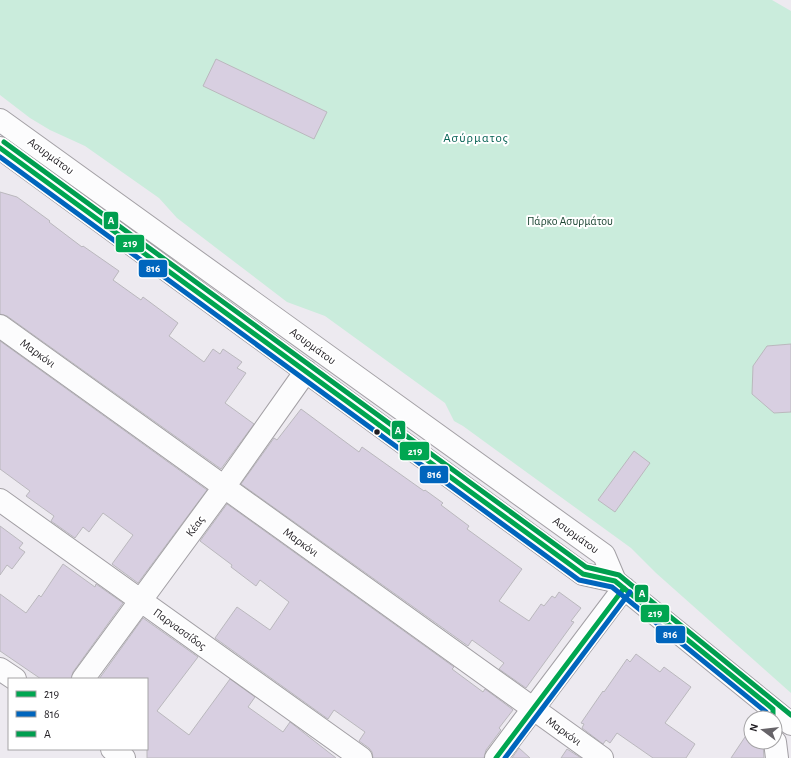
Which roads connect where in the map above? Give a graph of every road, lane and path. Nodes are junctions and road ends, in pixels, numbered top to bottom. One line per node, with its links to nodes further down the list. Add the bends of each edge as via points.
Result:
1 (0, 120): 7 (street, Ασυρμάτου, via 604,555)
2 (0, 148): 4 (street, Ασυρμάτου)
3 (0, 326): 5 (street, Μαρκόνι)
4 (306, 371): 5 (street, Κέας); 7 (street, Ασυρμάτου, via 583,574)
5 (224, 486): 8 (street, Κέας); 12 (street, Μαρκόνι)
6 (0, 500): 8 (street, Παρνασσίδος)
7 (620, 585): 12 (street); 13 (street, Ασυρμάτου)
8 (141, 600): 11 (street, Κέας); 16 (street, Παρνασσίδος)
9 (0, 669): 10 (street)
10 (14, 678)
11 (84, 678)
12 (533, 709): 17 (street); 18 (street, Μαρκόνι)
13 (768, 710)
14 (113, 750): 15 (street)
15 (124, 758)
16 (361, 758)
17 (496, 758)
18 (602, 758)

